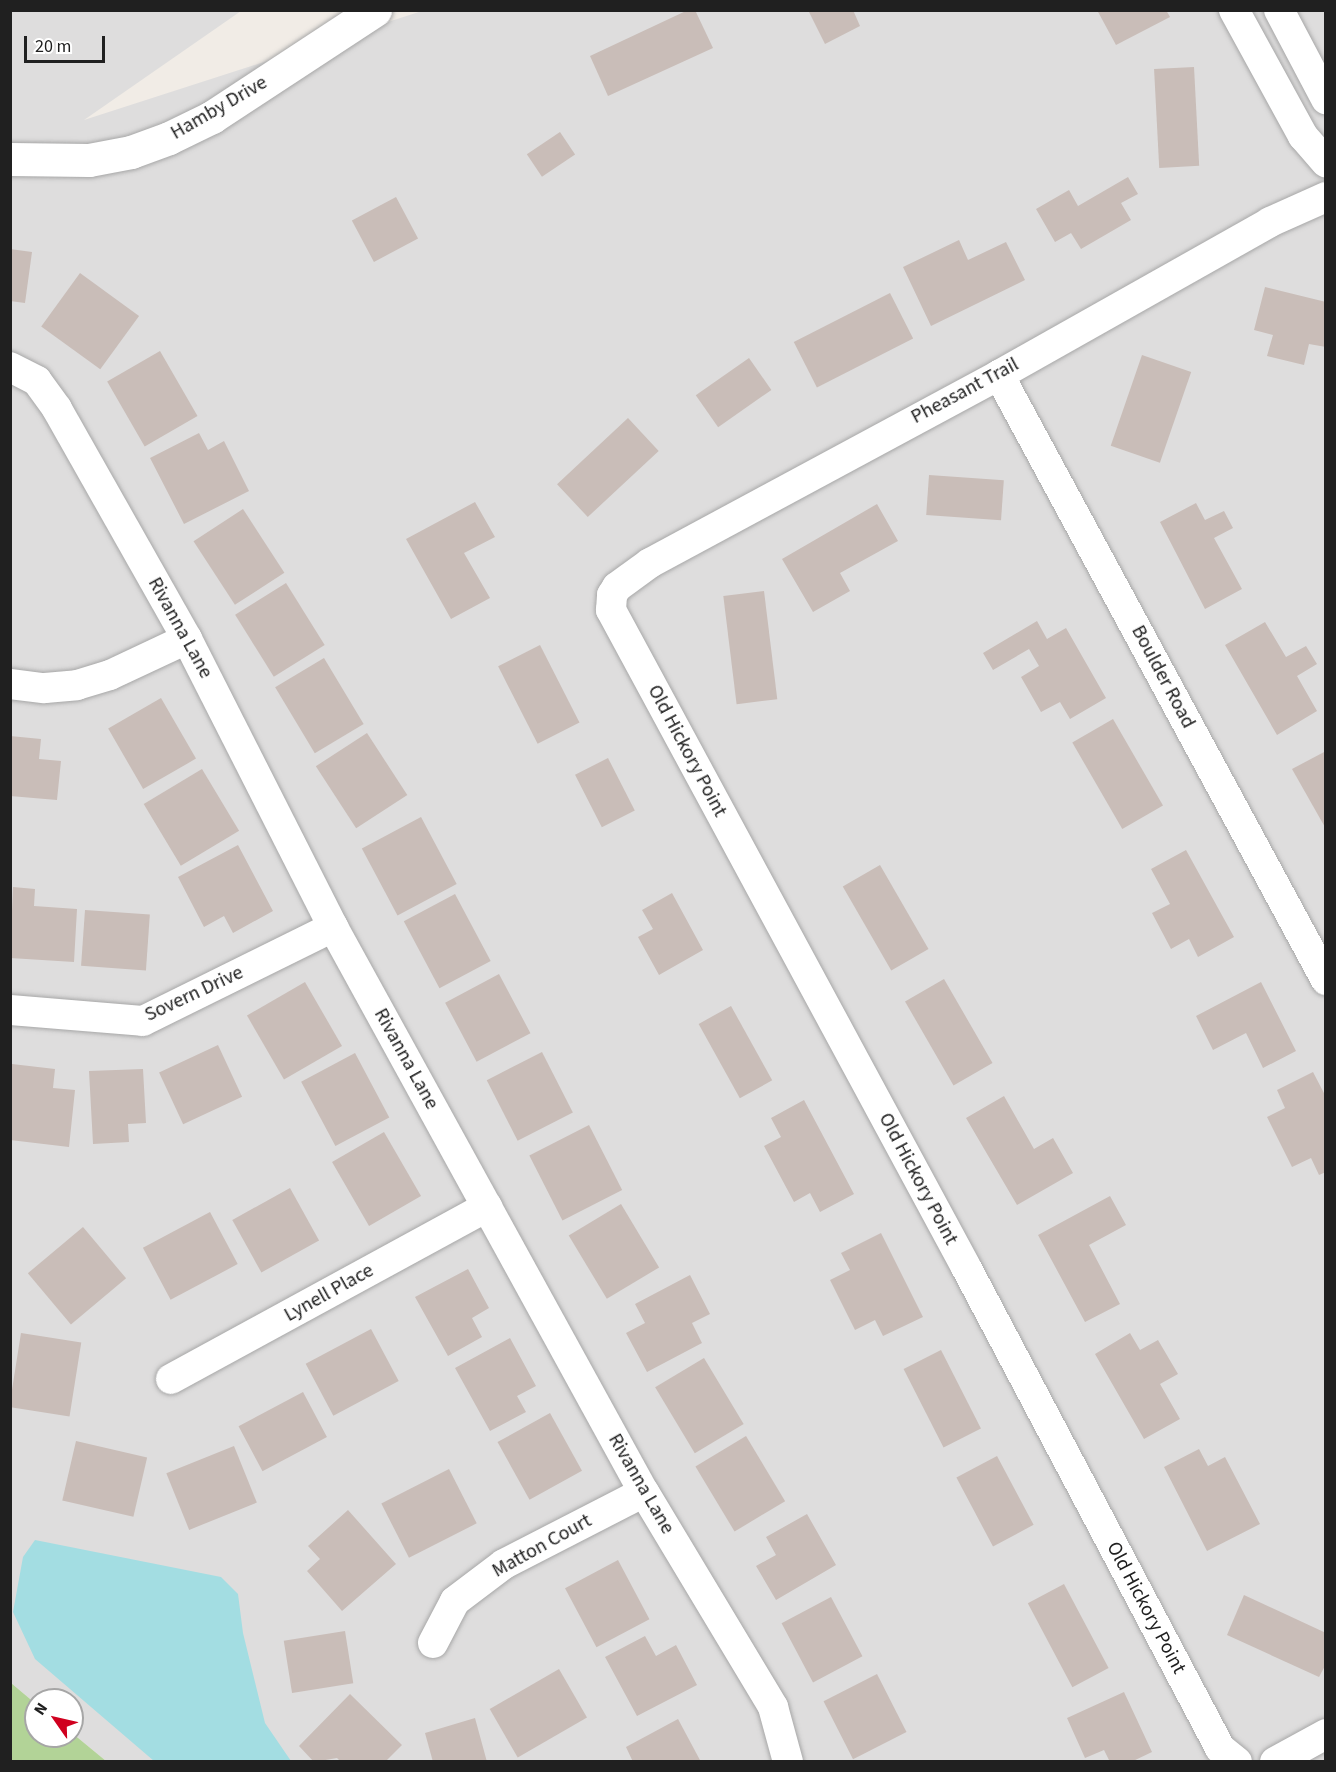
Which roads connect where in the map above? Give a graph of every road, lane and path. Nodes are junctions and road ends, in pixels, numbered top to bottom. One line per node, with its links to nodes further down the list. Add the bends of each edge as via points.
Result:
1 (375, 10): 5 (street, Hamby Drive, via 212,117 169,138 131,152 89,160)
2 (1234, 10): 6 (street, via 1303,135)
3 (1278, 10): 4 (street)
4 (1326, 99)
5 (10, 159)
6 (1326, 162)
7 (1326, 197): 9 (street, Pheasant Trail, via 1270,222)
8 (10, 367): 11 (street, Rivanna Lane, via 37,381 57,410)
9 (999, 375): 10 (street, Pheasant Trail, via 650,563); 14 (street, Boulder Road)
10 (612, 595): 21 (street, Old Hickory Point, via 611,610 966,1267 1220,1748)
11 (187, 639): 12 (street, via 110,675 77,685 45,688); 13 (street, Rivanna Lane)
12 (10, 684)
13 (333, 927): 15 (street, Sovern Drive, via 143,1021); 16 (street, Rivanna Lane)
14 (1326, 980)
15 (10, 1010)
16 (487, 1207): 17 (street, Lynell Place); 18 (street, Rivanna Lane)
17 (171, 1379)
18 (644, 1492): 19 (street, Matton Court, via 504,1564 455,1601); 22 (street, Rivanna Lane, via 773,1707)
19 (433, 1643)
20 (1326, 1734): 23 (street)
21 (1235, 1760)
22 (788, 1761)
23 (1275, 1761)

